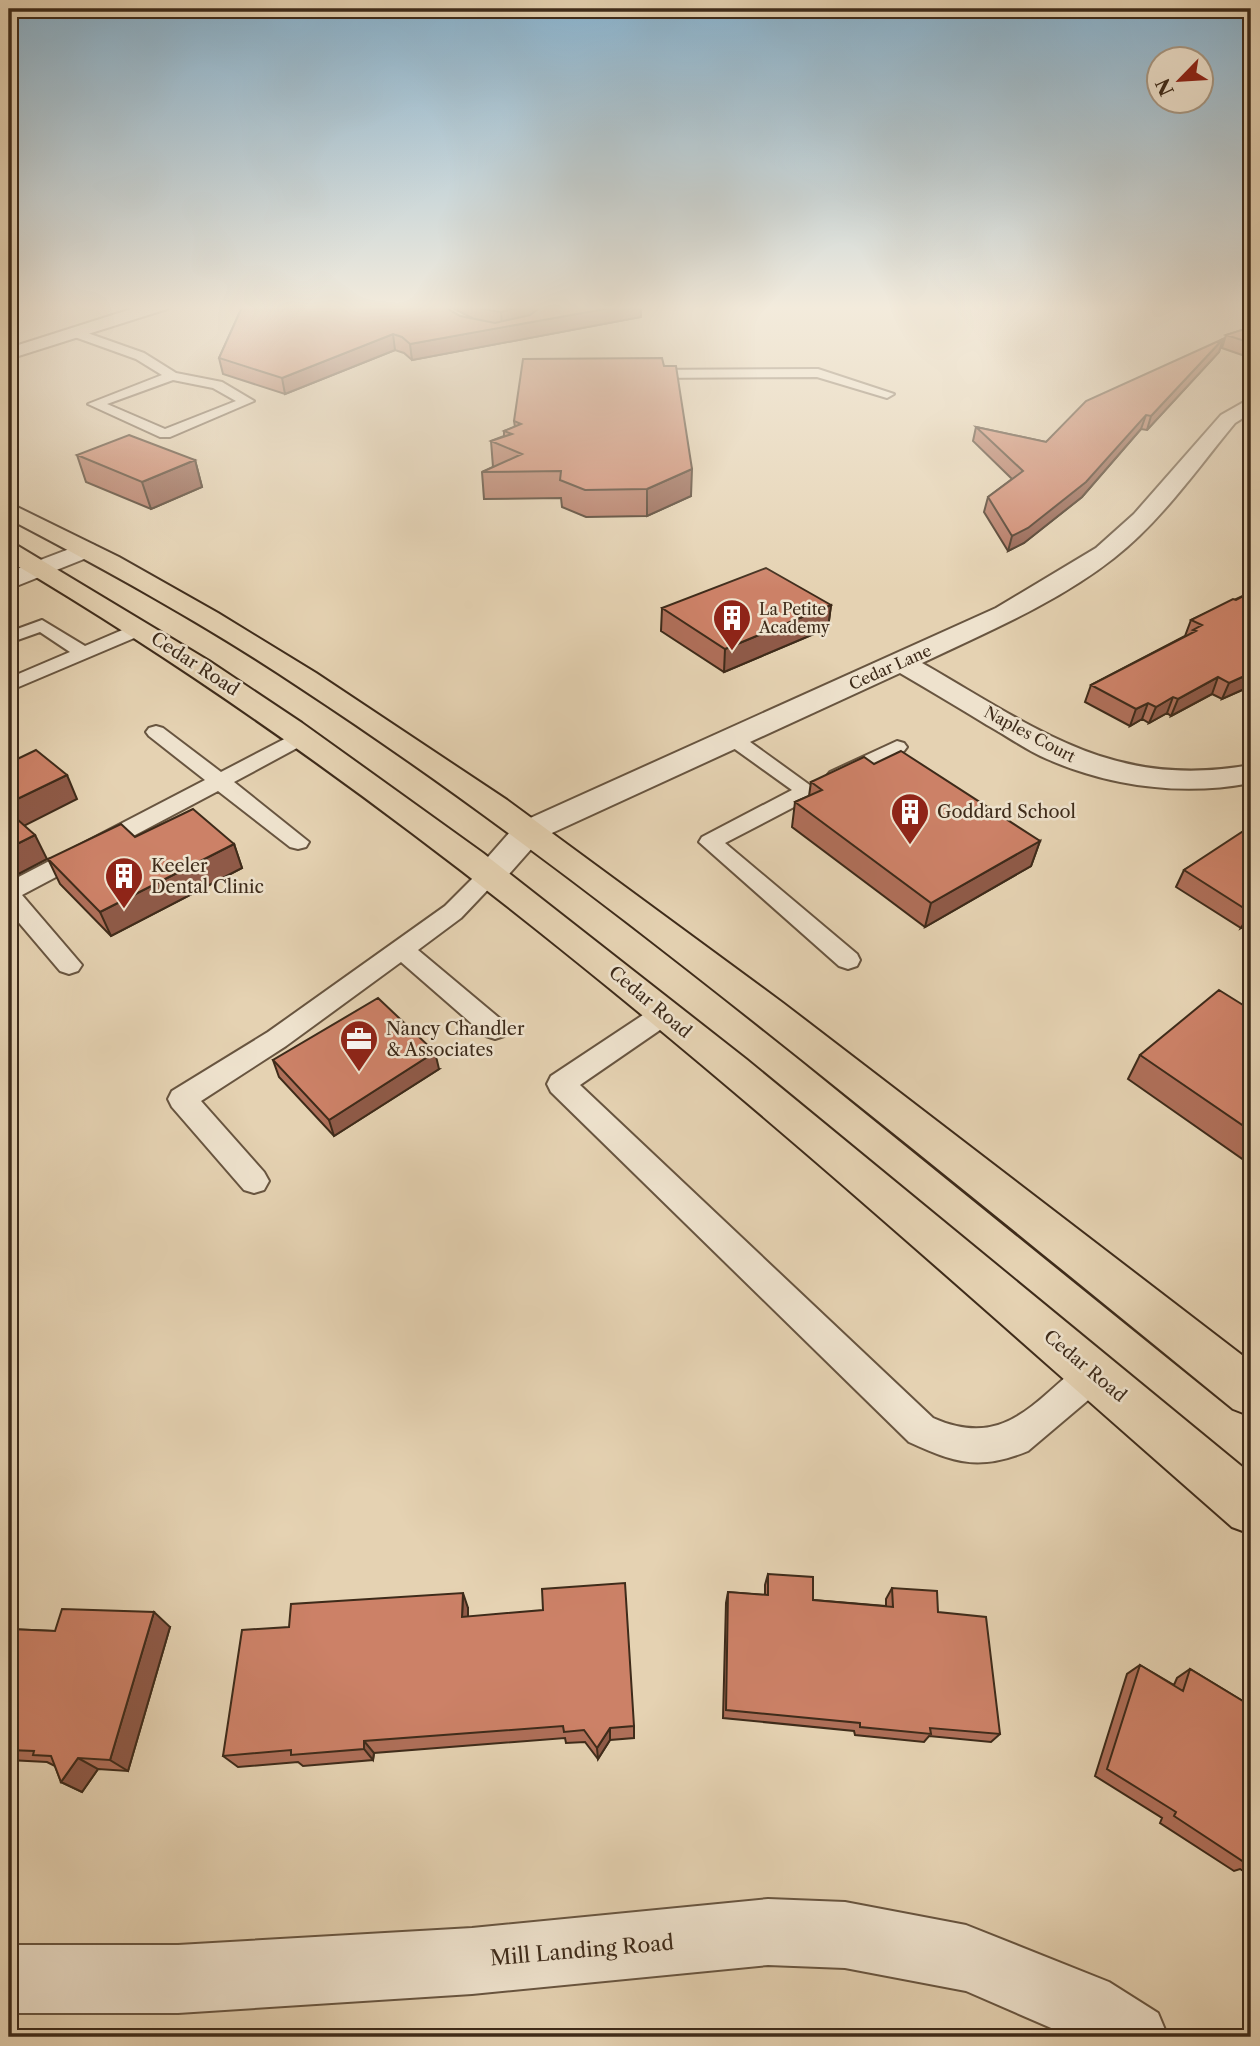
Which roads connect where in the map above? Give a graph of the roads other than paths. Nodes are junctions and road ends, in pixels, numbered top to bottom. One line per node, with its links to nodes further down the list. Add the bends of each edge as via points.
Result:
1 (105, 400): 2 (lane, via 95,404 165,434)
2 (246, 400)
3 (1251, 404): 12 (street, Cedar Lane, via 1228,419 1142,519 1105,553 1005,614)
4 (9, 510): 5 (main road)
5 (85, 550): 7 (street); 21 (main road, via 285,665)
6 (9, 551): 7 (main road, Cedar Road)
7 (40, 568): 8 (street); 9 (main road, Cedar Road)
8 (9, 580)
9 (140, 629): 11 (lane); 15 (main road, Cedar Road)
10 (9, 638): 11 (lane, via 41,625)
11 (84, 653): 13 (lane)
12 (901, 662): 16 (street, Cedar Lane); 18 (street, Naples Court, via 1055,752 1087,764 1173,779)
13 (9, 685)
14 (156, 732): 19 (lane)
15 (303, 737): 19 (lane); 23 (main road, Cedar Road)
16 (732, 738): 20 (lane); 21 (street, Cedar Lane)
17 (897, 747): 20 (lane)
18 (1251, 774)
19 (219, 781): 22 (lane); 24 (lane)
20 (807, 791): 26 (lane, via 710,842)
21 (529, 831): 23 (street, Cedar Lane); 33 (main road, via 708,965)
22 (298, 842)
23 (490, 873): 25 (lane, via 453,912); 28 (main road, Cedar Road)
24 (9, 894): 27 (lane)
25 (401, 949): 29 (lane); 31 (lane, via 277,1039 182,1100)
26 (848, 960)
27 (69, 965)
28 (664, 1014): 30 (lane); 32 (main road, Cedar Road)
29 (495, 1029)
30 (561, 1084): 32 (lane, via 921,1430 952,1444 987,1446 1016,1439)
31 (254, 1181)
32 (1094, 1374): 34 (main road, Cedar Road)
33 (1251, 1392)
34 (1251, 1507)
35 (9, 1979): 36 (street, Mill Landing Road, via 192,1978 472,1961 768,1933 845,1935 966,1958 1085,2006)
36 (1134, 2037)

